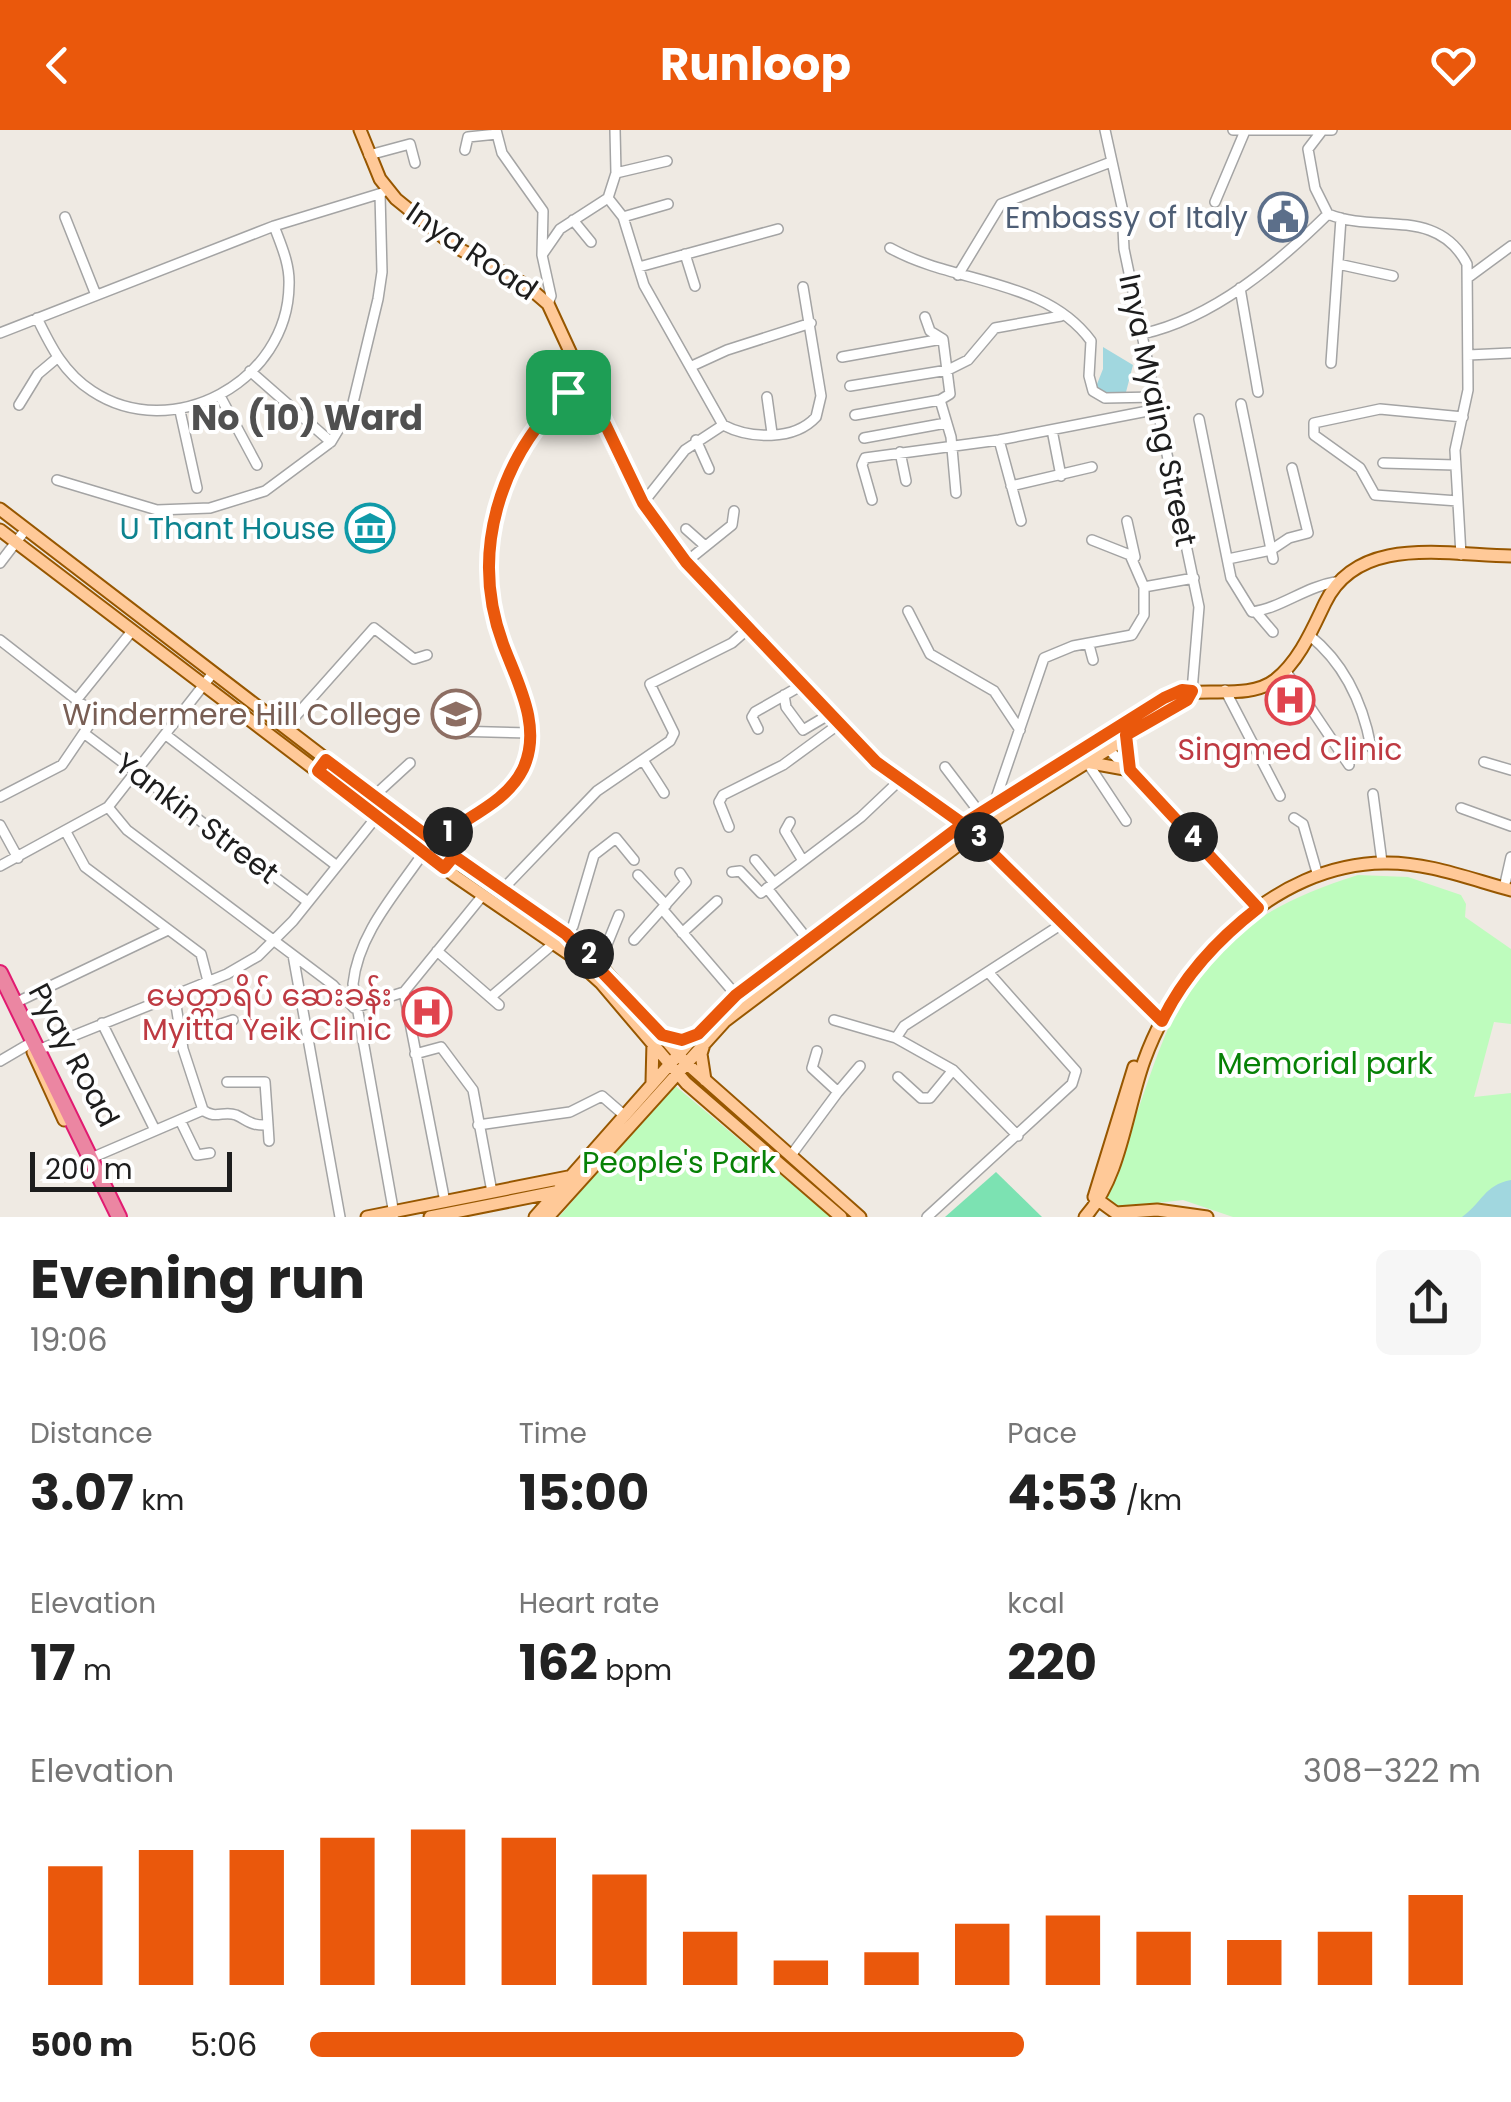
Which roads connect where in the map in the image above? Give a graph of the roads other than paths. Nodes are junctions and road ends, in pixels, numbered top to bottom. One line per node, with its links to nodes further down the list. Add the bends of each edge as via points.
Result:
1 (360, 130): 11 (main road, Inya Road)
2 (614, 130): 15 (street)
3 (1105, 130): 13 (street, Inya Myaing Street)
4 (1233, 130): 7 (street)
5 (1326, 131): 8 (street); 9 (street)
6 (497, 132): 10 (street, via 468,137); 30 (street, via 502,153 543,211)
7 (1245, 132): 8 (street); 18 (street)
8 (1286, 132): 9 (street)
9 (1308, 149): 20 (street, via 1315,188)
10 (465, 150)
11 (369, 155): 14 (street, via 410,144); 16 (main road, Inya Road)
12 (667, 162): 15 (street)
13 (1112, 162): 33 (street, via 1001,204); 46 (street, Inya Myaing Street)
14 (416, 163)
15 (616, 173): 17 (street)
16 (384, 192): 24 (street); 40 (main road, Inya Road, via 454,246); 77 (street, via 378,298 352,407)
17 (608, 198): 22 (street); 23 (street)
18 (1215, 202)
19 (668, 204): 22 (street)
20 (1335, 216): 31 (street); 35 (street, via 1432,230 1461,252); 38 (street)
21 (65, 217): 39 (street)
22 (623, 217): 32 (street)
23 (573, 220): 26 (street); 30 (street)
24 (274, 226): 39 (street); 55 (street, via 290,288 278,333)
25 (778, 229): 29 (street)
26 (590, 242)
27 (1511, 246): 35 (street)
28 (890, 248): 33 (street)
29 (685, 254): 32 (street); 36 (street)
30 (542, 255): 40 (street)
31 (1338, 264): 34 (street); 52 (street)
32 (639, 267): 53 (street, via 652,302)
33 (958, 274): 41 (street, via 1040,298)
34 (1393, 276)
35 (1469, 278): 49 (street)
36 (695, 286)
37 (803, 287): 44 (street)
38 (1240, 288): 46 (street); 58 (street)
39 (96, 295): 43 (street)
40 (548, 304): 56 (main road, Inya Road)
41 (1061, 316): 54 (street, via 994,328 968,360); 61 (street, via 1091,341 1093,392)
42 (924, 317): 47 (street)
43 (37, 318): 45 (street); 51 (street)
44 (811, 322): 53 (street); 73 (street, via 821,396 816,417 797,432)
45 (0, 332)
46 (1142, 334): 61 (street, Inya Myaing Street)
47 (942, 339): 50 (street); 54 (street)
48 (1511, 353): 49 (street)
49 (1468, 356): 68 (street)
50 (842, 357)
51 (57, 358): 64 (street, via 38,374); 66 (street, via 112,402 136,410)
52 (1331, 363)
53 (692, 366): 71 (street)
54 (948, 370): 57 (street); 62 (street, via 950,397)
55 (250, 372): 59 (street); 77 (street)
56 (584, 380): 94 (main road, Inya Road); 142 (main road, via 526,440 505,480 492,528 492,604 526,703)
57 (850, 386)
58 (1258, 392)
59 (220, 396): 66 (street); 81 (street)
60 (767, 397): 73 (street)
61 (1156, 397): 65 (street, Inya Myaing Street)
62 (940, 400): 67 (street); 70 (street)
63 (1241, 404): 105 (street)
64 (20, 405)
65 (1158, 409): 72 (street); 112 (street, Inya Myaing Street)
66 (180, 410): 90 (street)
67 (855, 415)
68 (1462, 417): 82 (street); 93 (street, via 1380,409 1314,423 1314,435 1360,468 1374,495)
69 (1199, 419): 108 (street)
70 (946, 423): 74 (street); 78 (street)
71 (723, 425): 73 (street, via 744,436); 75 (street)
72 (1052, 430): 76 (street); 86 (street)
73 (772, 433)
74 (864, 438)
75 (696, 440): 85 (street); 94 (street)
76 (999, 440): 78 (street); 89 (street)
77 (331, 442): 87 (street, via 265,490 201,510 158,510)
78 (950, 445): 79 (street); 91 (street)
79 (900, 452): 88 (street); 92 (street, via 862,460)
80 (1383, 463): 82 (street)
81 (257, 464)
82 (1455, 465): 93 (street)
83 (1092, 467): 86 (street)
84 (1292, 468): 105 (street, via 1308,532)
85 (710, 469)
86 (1060, 476): 89 (street)
87 (57, 480)
88 (906, 482)
89 (1011, 486): 97 (street)
90 (197, 488)
91 (956, 493)
92 (872, 500)
93 (1458, 501): 106 (street)
94 (643, 503): 110 (main road, Inya Road)
95 (0, 509): 99 (main road)
96 (734, 511): 104 (street, via 732,525)
97 (1021, 521)
98 (1127, 521): 109 (street)
99 (26, 529): 103 (street); 113 (main road)
100 (0, 530): 103 (main road)
101 (686, 530): 104 (street)
102 (1092, 540): 109 (street)
103 (16, 542): 111 (street); 116 (main road)
104 (704, 545): 110 (street)
105 (1272, 554): 108 (street)
106 (1461, 555): 107 (main road); 114 (main road, via 1374,558)
107 (1511, 556)
108 (1228, 559): 118 (street, via 1242,602)
109 (1136, 560): 115 (street)
110 (686, 562): 120 (main road, Inya Road)
111 (0, 563)
112 (1194, 578): 115 (street); 133 (street, Inya Myaing Street, via 1200,628)
113 (91, 579): 116 (main road); 119 (main road)
114 (1335, 582): 118 (street); 123 (main road)
115 (1144, 587): 125 (street, via 1138,630)
116 (81, 593): 122 (main road)
117 (908, 611): 140 (street, via 930,654 994,691)
118 (1256, 612): 121 (street)
119 (150, 624): 122 (main road); 129 (main road)
120 (750, 628): 131 (main road, Inya Road); 149 (street, via 650,684 674,733)
121 (1273, 632)
122 (136, 634): 130 (main road); 135 (street)
123 (1309, 635): 128 (main road); 147 (street, via 1342,672 1366,720)
124 (0, 640): 135 (street)
125 (1089, 644): 127 (street); 140 (street, via 1044,658)
126 (427, 655): 138 (street, via 414,659 374,628)
127 (1094, 660)
128 (1285, 670): 132 (main road, via 1272,682); 153 (street)
129 (213, 673): 130 (street); 137 (main road)
130 (203, 684): 137 (main road); 145 (street)
131 (804, 684): 134 (street); 136 (main road, Inya Road)
132 (1225, 690): 133 (main road); 164 (street)
133 (1192, 691): 144 (main road); 146 (main road, via 1164,698)
134 (784, 696): 136 (street, via 803,730); 139 (street, via 753,714)
135 (78, 698): 143 (street, via 96,715)
136 (834, 719): 159 (main road, Inya Road); 177 (street, via 783,765 723,794 719,802)
137 (268, 724): 138 (main road); 157 (main road)
138 (285, 728): 148 (main road)
139 (758, 729)
140 (1020, 730): 166 (street)
141 (452, 732): 142 (street)
142 (529, 733): 180 (main road, via 523,768 505,793)
143 (85, 734): 158 (street, Yankin Street); 162 (street, via 62,764)
144 (1126, 735): 146 (main road); 155 (main road)
145 (166, 736): 158 (street); 190 (street)
146 (1103, 743): 150 (main road); 155 (street); 166 (main road)
147 (1370, 747)
148 (326, 760): 157 (main road); 163 (main road)
149 (644, 760): 160 (street); 198 (street, via 597,791)
150 (1085, 762): 155 (main road); 172 (street); 179 (main road)
151 (1484, 762): 156 (street)
152 (410, 763): 163 (street)
153 (1349, 764)
154 (945, 767): 169 (street)
155 (1130, 770): 202 (street)
156 (1511, 770)
157 (318, 771): 170 (main road)
158 (138, 774): 167 (street); 201 (street, Yankin Street)
159 (899, 782): 174 (main road, Inya Road); 187 (street)
160 (664, 793)
161 (1374, 794): 188 (street)
162 (0, 796)
163 (374, 796): 165 (main road)
164 (1280, 796)
165 (386, 804): 170 (street); 180 (main road)
166 (994, 804): 169 (main road)
167 (108, 807): 178 (street); 209 (street, via 128,830)
168 (1462, 808): 176 (street)
169 (980, 814): 174 (main road)
170 (376, 816): 181 (main road); 190 (street)
171 (1294, 818): 194 (street, via 1303,824)
172 (1126, 820)
173 (790, 822): 187 (street, via 785,831)
174 (963, 824): 179 (main road, Inya Road); 212 (main road)
175 (0, 825): 184 (street)
176 (1511, 826)
177 (729, 827)
178 (66, 832): 184 (street); 206 (street, via 84,868)
179 (974, 833): 205 (street); 212 (main road)
180 (432, 840): 181 (main road); 182 (main road)
181 (422, 850): 191 (main road); 224 (street, via 356,957)
182 (454, 856): 191 (main road); 198 (main road)
183 (1511, 856): 197 (street)
184 (18, 858): 189 (street)
185 (634, 860): 208 (street, via 616,838 594,855)
186 (755, 860): 196 (street)
187 (803, 860): 196 (street)
188 (1382, 860): 194 (main road); 197 (main road, via 1424,861)
189 (0, 866)
190 (337, 866): 201 (street)
191 (444, 868): 199 (main road)
192 (732, 872): 196 (street, via 740,870 758,893)
193 (680, 874): 203 (street, via 686,882)
194 (1317, 874): 202 (main road)
195 (638, 875): 203 (street)
196 (770, 886): 212 (street)
197 (1508, 887)
198 (498, 889): 199 (main road); 208 (main road)
199 (485, 896): 211 (main road); 213 (street)
200 (717, 901): 207 (street)
201 (308, 902): 209 (street)
202 (1256, 906): 227 (main road, via 1187,968)
203 (664, 907): 207 (street); 210 (street)
204 (618, 915): 215 (street)
205 (1065, 922): 217 (street); 227 (street)
206 (168, 930): 218 (street, via 201,954); 223 (street)
207 (682, 932): 222 (street)
208 (566, 934): 215 (main road)
209 (274, 940): 214 (street); 218 (street, via 258,956)
210 (634, 940)
211 (554, 944): 213 (street, via 496,1001); 232 (main road)
212 (812, 946): 222 (main road); 229 (main road)
213 (436, 951): 220 (street)
214 (294, 955): 224 (street); 267 (street)
215 (598, 964): 232 (main road)
216 (0, 972): 223 (highway, Pyay Road)
217 (989, 973): 231 (street); 252 (street, via 1076,1071 1072,1084)
218 (208, 981): 221 (street)
219 (0, 986): 233 (highway, Pyay Road)
220 (404, 992): 224 (street); 235 (street)
221 (174, 993): 228 (street); 230 (street)
222 (736, 995): 229 (main road)
223 (15, 1003): 233 (highway, Pyay Road)
224 (354, 1008): 263 (street)
225 (232, 1020): 230 (street)
226 (834, 1020): 231 (street)
227 (1159, 1020): 262 (main road, via 1129,1081)
228 (102, 1023): 233 (street); 251 (street)
229 (702, 1036): 232 (main road); 237 (main road); 241 (main road)
230 (181, 1037): 246 (street)
231 (896, 1037): 239 (street)
232 (657, 1038): 237 (main road); 244 (main road)
233 (35, 1050): 236 (street); 256 (main road, Pyay Road, via 46,1054); 265 (highway)
234 (816, 1051): 245 (street, via 812,1068)
235 (416, 1054): 250 (street, via 441,1048 473,1090); 260 (street)
236 (0, 1061)
237 (678, 1063): 241 (main road); 243 (main road); 244 (main road)
238 (860, 1066): 245 (street)
239 (952, 1070): 240 (street, via 930,1098); 252 (street)
240 (898, 1077)
241 (705, 1080): 255 (main road)
242 (227, 1082): 249 (street, via 265,1082)
243 (686, 1083): 244 (main road); 271 (main road)
244 (657, 1088): 247 (main road); 257 (main road)
245 (838, 1092): 255 (street)
246 (203, 1110): 248 (street); 249 (street, via 237,1116 250,1126)
247 (625, 1116): 250 (street, via 602,1096 570,1112); 257 (main road)
248 (180, 1120): 251 (street); 254 (street, via 192,1151)
249 (268, 1125): 253 (street)
250 (478, 1125): 258 (street)
251 (155, 1130): 256 (street)
252 (1018, 1136): 273 (street)
253 (269, 1141)
254 (210, 1153)
255 (792, 1154): 272 (main road)
256 (96, 1156): 266 (main road, Pyay Road)
257 (575, 1180): 259 (main road); 261 (main road); 261 (main road)
258 (492, 1192): 259 (main road); 260 (main road)
259 (512, 1195): 261 (main road); 269 (main road)
260 (445, 1202): 263 (main road)
261 (544, 1206): 270 (main road)
262 (1092, 1207): 264 (main road)
263 (394, 1214): 268 (main road)
264 (1128, 1216): 274 (main road, via 1157,1210)
265 (116, 1217)
266 (127, 1217)
267 (340, 1217)
268 (368, 1217)
269 (430, 1217)
270 (536, 1217)
271 (840, 1217)
272 (860, 1217)
273 (927, 1217)
274 (1207, 1217)

